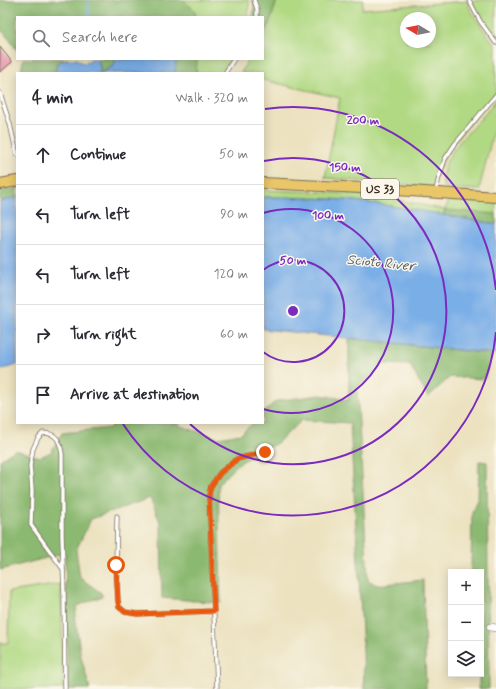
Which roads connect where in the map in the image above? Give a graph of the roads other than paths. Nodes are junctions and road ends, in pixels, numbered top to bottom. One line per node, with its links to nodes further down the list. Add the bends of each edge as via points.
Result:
1 (254, 0): 3 (lane)
2 (469, 0): 4 (lane)
3 (256, 16)
4 (496, 43)
5 (233, 60): 6 (lane)
6 (226, 72)
7 (0, 93): 9 (lane)
8 (496, 96): 13 (lane, via 455,144 446,159)
9 (16, 151)
10 (16, 181): 12 (main road)
11 (264, 183): 13 (main road, US 33)
12 (0, 184)
13 (436, 192): 14 (main road, US 33)
14 (496, 197)
15 (269, 452): 18 (lane, via 237,459 220,473 211,486 209,495)
16 (117, 516): 18 (lane, via 116,565 119,607 125,612 137,614)
17 (63, 569): 17 (lane, via 61,445 55,436 43,433 33,449 30,466 31,525); 19 (lane)
18 (214, 611): 20 (lane)
19 (65, 689)
20 (217, 689)

